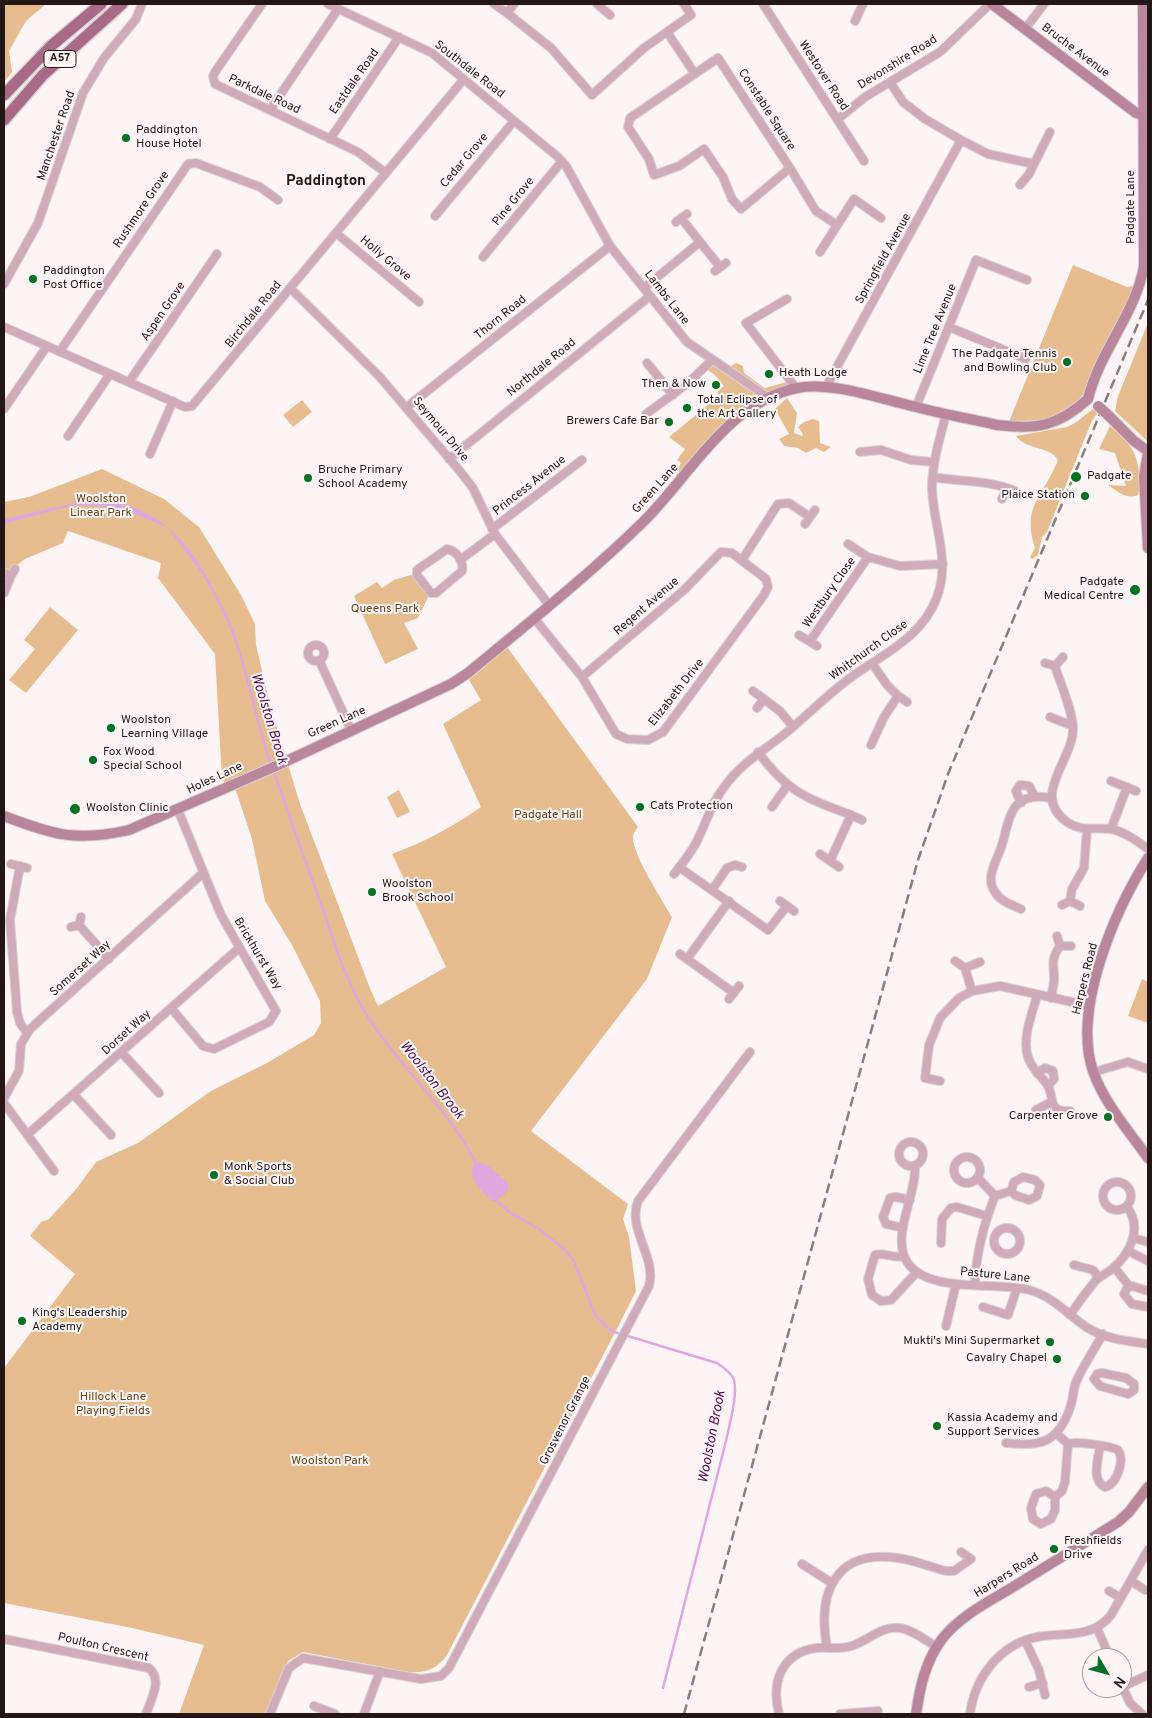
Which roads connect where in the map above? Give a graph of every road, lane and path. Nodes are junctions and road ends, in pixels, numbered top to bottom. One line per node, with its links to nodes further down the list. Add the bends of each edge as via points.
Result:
1 (101, 4): 25 (main road, A57, via 51,46)
2 (122, 4): 29 (main road, A57, via 43,75)
3 (142, 4): 55 (street, Manchester Road, via 136,18 104,58 83,93 38,223)
4 (262, 4): 26 (street, Parkdale Road, via 213,76 213,81)
5 (328, 4): 15 (street, Southdale Road)
6 (494, 4): 16 (street)
7 (514, 4): 16 (street)
8 (597, 4): 17 (street)
9 (684, 4): 20 (street, via 691,15)
10 (763, 4): 28 (street, Westover Road)
11 (863, 4): 18 (street)
12 (991, 4): 19 (street, Bruche Avenue); 24 (street, Devonshire Road, via 940,52)
13 (1044, 4): 19 (street)
14 (1144, 4): 27 (street, Padgate Lane)
15 (338, 8): 21 (street, Southdale Road); 26 (street)
16 (507, 13): 20 (street, via 551,48 592,95)
17 (610, 15)
18 (855, 21)
19 (1025, 29): 27 (street, Bruche Avenue, via 1136,113)
20 (667, 32): 22 (street)
21 (400, 38): 23 (street, Southdale Road, via 432,53); 33 (street, Eastdale Road)
22 (695, 74): 38 (street, Constable Square, via 718,58); 38 (street, Constable Square, via 630,118 628,127 649,159 654,175 678,166 704,149 741,209)
23 (464, 79): 30 (street, Southdale Road); 39 (street, Birchdale Road)
24 (890, 82): 28 (street, Devonshire Road, via 865,96); 34 (street, via 903,102)
25 (4, 95)
26 (270, 110): 33 (street, Parkdale Road)
27 (1144, 115): 31 (street, Padgate Lane)
28 (838, 119): 36 (street, Westover Road)
29 (4, 120)
30 (514, 121): 35 (street, Southdale Road); 43 (street, Cedar Grove)
31 (1146, 130): 74 (street, Padgate Lane, via 1142,274)
32 (1050, 132): 37 (street)
33 (330, 139): 39 (street, Parkdale Road, via 361,154)
34 (961, 140): 37 (street, via 988,154); 70 (street, Springfield Avenue)
35 (562, 161): 40 (street, Southdale Road); 52 (street, Pine Grove)
36 (864, 161)
37 (1034, 164): 41 (street)
38 (790, 168): 46 (street, via 816,211)
39 (386, 173): 47 (street, Birchdale Road)
40 (575, 183): 49 (street, Lambs Lane)
41 (1020, 185)
42 (278, 200): 64 (street, Rushmore Grove, via 260,187 196,163 188,164)
43 (434, 216)
44 (681, 218): 48 (street)
45 (881, 218): 46 (street, via 854,199)
46 (837, 225): 50 (street)
47 (336, 233): 56 (street, Birchdale Road); 60 (street, Holly Grove)
48 (700, 242): 53 (street); 57 (street)
49 (610, 246): 57 (street, Lambs Lane); 76 (street, Thorn Road)
50 (820, 252)
51 (217, 254): 69 (street, Aspen Grove)
52 (483, 257)
53 (720, 267)
54 (1027, 280): 62 (street, Lime Tree Avenue, via 976,260)
55 (4, 284)
56 (290, 288): 75 (street, Birchdale Road, via 195,404 185,407); 76 (street, Seymour Drive)
57 (644, 288): 58 (street, Lambs Lane)
58 (650, 296): 66 (street, Lambs Lane, via 687,342); 85 (street, Northdale Road)
59 (787, 299): 71 (street, via 746,323)
60 (419, 302)
61 (4, 327): 63 (street, Birchdale Road)
62 (949, 327): 65 (street); 77 (street, Lime Tree Avenue)
63 (47, 346): 64 (street, Birchdale Road); 78 (street)
64 (60, 351): 68 (street, Birchdale Road)
65 (1026, 359)
66 (712, 360): 72 (street); 73 (street, Lambs Lane)
67 (647, 363): 72 (street)
68 (110, 374): 69 (street, Birchdale Road); 81 (street)
69 (129, 382): 75 (street, Birchdale Road)
70 (826, 387): 71 (street, Green Lane); 77 (street, Green Lane)
71 (796, 388): 73 (street, Green Lane)
72 (672, 395): 79 (street)
73 (769, 398): 102 (street, Green Lane, via 751,406 733,421 644,522)
74 (1088, 399): 80 (street, Green Lane, via 1059,421 1036,427 997,425); 83 (street, bridge)
75 (173, 401): 84 (street)
76 (407, 407): 85 (street, Seymour Drive)
77 (916, 407): 80 (street, Green Lane)
78 (4, 409)
79 (646, 414)
80 (946, 414): 87 (street, Whitchurch Close)
81 (68, 436)
82 (860, 452): 87 (street, via 871,455 887,451 911,460)
83 (1148, 452): 95 (street, via 1144,476)
84 (150, 454)
85 (449, 459): 93 (street, Seymour Drive, via 472,488)
86 (582, 460): 93 (street, Princess Avenue)
87 (934, 462): 88 (street, Whitchurch Close)
88 (932, 477): 89 (street, via 989,482); 99 (street, Whitchurch Close, via 934,514)
89 (1007, 488): 90 (street); 91 (street)
90 (1015, 491)
91 (1002, 499)
92 (805, 524): 98 (street, via 812,513 789,503 778,504)
93 (493, 531): 97 (street, Princess Avenue); 102 (street, Seymour Drive)
94 (848, 544): 96 (street, Westbury Close)
95 (1148, 548)
96 (868, 557): 99 (street, Westbury Close, via 900,566); 105 (street, Westbury Close)
97 (460, 560): 97 (street, via 462,570 436,592 429,592 417,575 418,568 445,550 453,551)
98 (742, 560): 112 (street, Regent Avenue, via 724,551 684,590); 112 (street, Elizabeth Drive, via 764,577 768,584 764,595 659,736 648,740 627,739 616,734)
99 (943, 564): 109 (street, Whitchurch Close, via 937,597 924,622 909,638)
100 (10, 573): 101 (street)
101 (4, 592)
102 (549, 605): 103 (street, Green Lane)
103 (534, 618): 112 (street, Elizabeth Drive); 121 (street, Green Lane, via 460,678)
104 (799, 635): 105 (street, Westbury Close)
105 (810, 641): 106 (street, Westbury Close)
106 (817, 646)
107 (1063, 657): 111 (street)
108 (319, 660): 121 (street)
109 (872, 662): 114 (street); 120 (street, Whitchurch Close, via 841,684)
110 (1045, 663): 111 (street)
111 (1055, 666): 119 (street)
112 (582, 677)
113 (753, 691): 115 (street)
114 (898, 696): 116 (street); 122 (street, via 884,716)
115 (764, 698): 117 (street); 120 (street)
116 (907, 702)
117 (757, 708)
118 (1050, 717): 119 (street)
119 (1073, 726): 130 (street, via 1070,745)
120 (793, 728): 123 (street, Whitchurch Close)
121 (351, 730): 124 (street, Green Lane)
122 (871, 745)
123 (758, 752): 126 (street); 147 (street, Whitchurch Close, via 721,791 677,871)
124 (266, 770): 133 (street, Holes Lane)
125 (1111, 781): 127 (street)
126 (787, 786): 132 (street); 134 (street, via 811,800)
127 (1126, 787): 128 (street); 138 (street)
128 (1136, 791)
129 (1035, 797): 130 (street); 131 (street); 131 (street, via 1029,786 1020,785 1016,790)
130 (1050, 798): 137 (street, via 1066,822)
131 (1021, 803): 153 (street, via 1009,815 991,873 995,892 1007,903)
132 (772, 807)
133 (178, 810): 135 (street, Holes Lane, via 130,830 105,836 78,837 47,832); 146 (street, Brickhurst Way)
134 (851, 815): 136 (street); 142 (street)
135 (4, 816)
136 (862, 820)
137 (1087, 829): 138 (street); 149 (street, via 1084,868 1072,889)
138 (1111, 829): 139 (street)
139 (1148, 849)
140 (820, 854): 142 (street)
141 (1148, 858): 169 (street, Harpers Road, via 1109,936)
142 (830, 861): 145 (street)
143 (11, 864): 171 (street, via 23,867 10,920 17,1012)
144 (742, 867): 147 (street, via 727,868)
145 (838, 867)
146 (203, 873): 160 (street, Brickhurst Way); 161 (street, Somerset Way)
147 (712, 890): 148 (street)
148 (728, 901): 155 (street); 166 (street, via 684,957)
149 (1070, 901): 150 (street); 152 (street)
150 (1062, 905)
151 (787, 906): 155 (street)
152 (1080, 906)
153 (1021, 909)
154 (71, 927): 161 (street, via 80,921)
155 (768, 930): 157 (street)
156 (1057, 936): 158 (street)
157 (763, 938)
158 (1060, 946): 159 (street); 168 (street, via 1052,964)
159 (1071, 946)
160 (239, 948): 170 (street, Dorset Way); 170 (street, Brickhurst Way, via 274,1004 276,1011 272,1020 214,1049 203,1046)
161 (109, 959): 171 (street, Somerset Way)
162 (955, 961): 164 (street)
163 (980, 962): 164 (street)
164 (965, 968): 165 (street)
165 (972, 991): 167 (street, via 1000,986); 178 (street, via 959,998 940,1018 929,1045)
166 (734, 993)
167 (1037, 996): 168 (street); 176 (street, via 1027,1049 1028,1058)
168 (1051, 998): 169 (street)
169 (1090, 1006): 175 (street, Harpers Road, via 1087,1041)
170 (171, 1008): 173 (street, Dorset Way)
171 (26, 1033): 183 (street, via 21,1044 20,1071)
172 (750, 1052): 245 (street, Grosvenor Grange, via 638,1201 636,1221 651,1277 649,1286 449,1668 441,1676 429,1679)
173 (122, 1053): 181 (street); 182 (street, Dorset Way)
174 (1148, 1069): 175 (street, via 1128,1062)
175 (1094, 1072): 190 (street, Harpers Road, via 1105,1096)
176 (1037, 1073): 180 (street); 180 (street, via 1045,1068 1053,1072 1054,1079)
177 (916, 1076): 178 (street)
178 (925, 1078): 179 (street)
179 (940, 1081)
180 (1048, 1086): 184 (street)
181 (159, 1093)
182 (74, 1095): 188 (street, Dorset Way); 189 (street)
183 (4, 1098)
184 (1051, 1102): 186 (street); 187 (street, via 1060,1110)
185 (4, 1103): 188 (street)
186 (1036, 1110)
187 (1070, 1111)
188 (28, 1134): 192 (street)
189 (111, 1135)
190 (1148, 1158)
191 (915, 1165): 196 (street, via 916,1177)
192 (54, 1171)
193 (978, 1178): 195 (street)
194 (1010, 1191): 195 (street)
195 (995, 1196): 198 (street)
196 (910, 1200): 200 (street); 200 (street, via 890,1198 883,1217 888,1225)
197 (1127, 1208): 202 (street, via 1134,1222)
198 (987, 1216): 199 (street); 204 (street, via 951,1208 942,1219)
199 (984, 1225): 201 (street); 213 (street, via 977,1251)
200 (903, 1228): 206 (street)
201 (996, 1235)
202 (1133, 1238): 203 (street); 205 (street)
203 (1148, 1242)
204 (941, 1244)
205 (1128, 1251): 207 (street); 209 (street)
206 (904, 1256): 210 (street, Pasture Lane); 210 (street, via 875,1255 868,1279 872,1295 882,1301 890,1300)
207 (1148, 1261)
208 (1074, 1265): 211 (street, via 1094,1270)
209 (1114, 1267): 211 (street); 214 (street)
210 (917, 1272): 212 (street, Pasture Lane, via 932,1280)
211 (1098, 1278): 219 (street)
212 (956, 1284): 213 (street, Pasture Lane); 220 (street)
213 (975, 1284): 215 (street, Pasture Lane)
214 (1130, 1286): 216 (street); 218 (street, via 1124,1294 1129,1302)
215 (1017, 1288): 217 (street, via 1008,1315); 219 (street, Pasture Lane, via 1041,1294 1060,1304)
216 (1148, 1291)
217 (983, 1307)
218 (1148, 1307)
219 (1070, 1315): 221 (street, Pasture Lane)
220 (946, 1326)
221 (1102, 1334): 222 (street, Pasture Lane); 223 (street)
222 (1148, 1344)
223 (1084, 1368): 224 (street); 225 (street, via 1075,1384 1066,1417)
224 (1095, 1376): 224 (street, via 1102,1373 1126,1378 1134,1384 1134,1390 1128,1394 1100,1386 1094,1382)
225 (1056, 1433): 226 (street, via 1036,1445); 227 (street)
226 (1006, 1443)
227 (1068, 1444): 228 (street, via 1076,1442); 230 (street, via 1065,1482)
228 (1100, 1447): 228 (street, via 1112,1447 1122,1456 1114,1482 1105,1487 1097,1478)
229 (1148, 1487): 243 (street, Harpers Road, via 1118,1522 965,1617)
230 (1055, 1497)
231 (1148, 1550): 234 (street)
232 (961, 1552): 235 (street, via 971,1558 946,1572 898,1558 861,1558 843,1569)
233 (802, 1564): 235 (street)
234 (1131, 1581): 236 (street); 238 (street)
235 (832, 1583): 242 (street, via 824,1603)
236 (1144, 1590)
237 (1109, 1591): 238 (street)
238 (1121, 1598): 239 (street, via 1111,1615)
239 (1097, 1628): 241 (street); 244 (street)
240 (4, 1639): 254 (street, Poulton Crescent, via 149,1668 156,1683)
241 (1025, 1640): 248 (street); 261 (street, via 1004,1652 985,1672 977,1684)
242 (827, 1647): 243 (street, via 852,1646 892,1627 908,1630); 258 (street, via 804,1652 785,1666 775,1692)
243 (937, 1647): 260 (street, Harpers Road, via 924,1674)
244 (1106, 1648)
245 (380, 1671): 255 (street, Grosvenor Grange, via 309,1658 297,1660 285,1675); 257 (street)
246 (1148, 1675): 247 (street)
247 (1132, 1682)
248 (1043, 1683): 249 (street); 250 (street)
249 (1029, 1687)
250 (1045, 1695)
251 (1128, 1698): 262 (street)
252 (314, 1706): 256 (street)
253 (879, 1710): 259 (street)
254 (146, 1714)
255 (270, 1714)
256 (335, 1714)
257 (364, 1714)
258 (779, 1714)
259 (840, 1714)
260 (916, 1714)
261 (970, 1714)
262 (1142, 1714)

